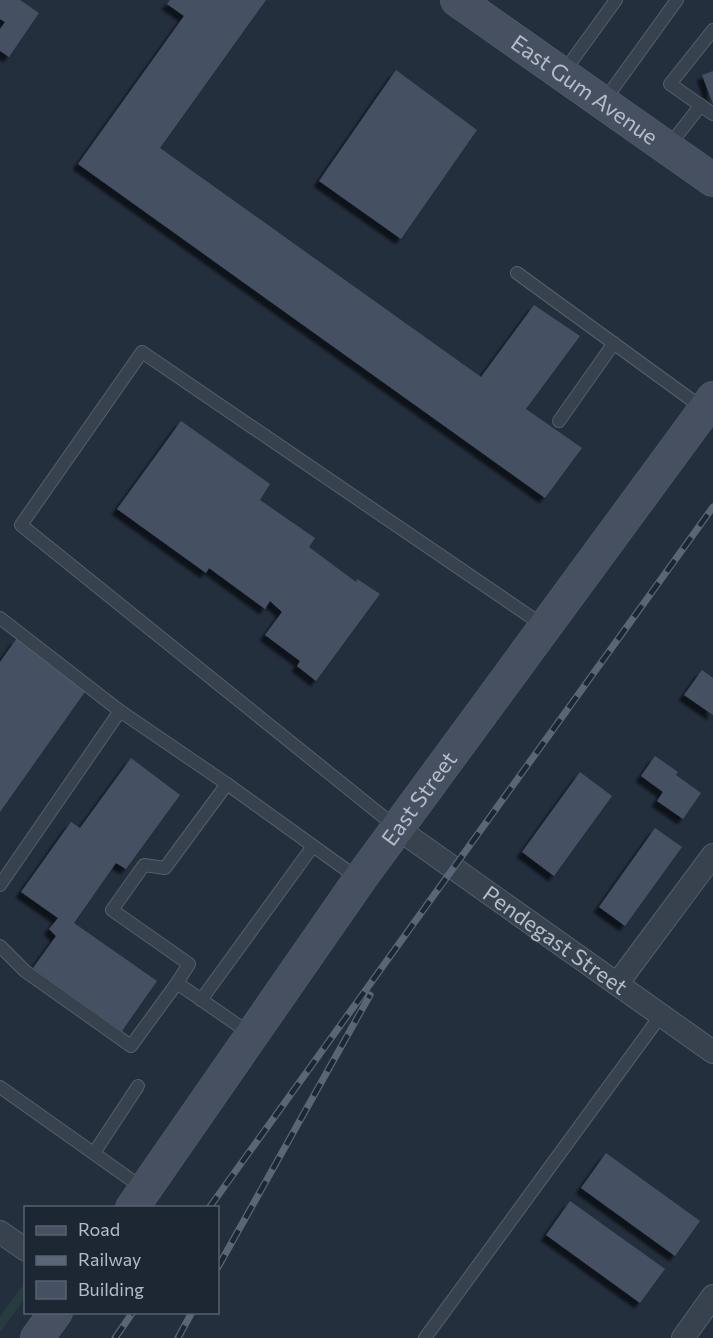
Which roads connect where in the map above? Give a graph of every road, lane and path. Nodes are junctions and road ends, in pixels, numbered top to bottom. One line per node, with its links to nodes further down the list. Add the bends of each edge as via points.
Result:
1 (457, 0): 5 (main road, East Gum Avenue)
2 (616, 0): 5 (lane)
3 (677, 0): 6 (lane)
4 (713, 30): 7 (lane, via 670,84)
5 (562, 74): 6 (main road, East Gum Avenue)
6 (603, 103): 9 (main road, East Gum Avenue)
7 (700, 105): 8 (lane); 9 (lane)
8 (713, 114)
9 (668, 148): 10 (main road, East Gum Avenue)
10 (713, 180)
11 (517, 273): 12 (lane)
12 (614, 343): 13 (lane); 14 (lane)
13 (709, 404): 16 (main road, East Street)
14 (560, 421)
15 (0, 618): 17 (lane)
16 (545, 627): 19 (main road, East Street); 19 (lane, via 142,352 21,525)
17 (120, 711): 18 (lane); 23 (lane)
18 (227, 784): 20 (lane); 25 (lane, via 165,868 144,865 112,909 189,964)
19 (397, 828): 22 (main road, East Street); 26 (street, Pendegast Street)
20 (314, 846): 22 (lane); 27 (lane)
21 (713, 855): 26 (street)
22 (360, 879): 29 (main road, East Street)
23 (0, 885)
24 (0, 946): 25 (lane, via 25,971 131,1046)
25 (177, 983): 27 (lane)
26 (617, 984): 28 (street, Pendegast Street)
27 (201, 1000): 29 (lane)
28 (661, 1015): 30 (street, Pendegast Street); 40 (lane)
29 (253, 1036): 34 (main road, East Street)
30 (713, 1052)
31 (138, 1086): 33 (lane)
32 (0, 1087): 33 (lane)
33 (94, 1154): 34 (lane)
34 (139, 1198)
35 (0, 1232): 36 (street)
36 (24, 1249)
37 (713, 1296): 41 (street)
38 (55, 1314): 39 (main road)
39 (37, 1338)
40 (425, 1338)
41 (683, 1338)

